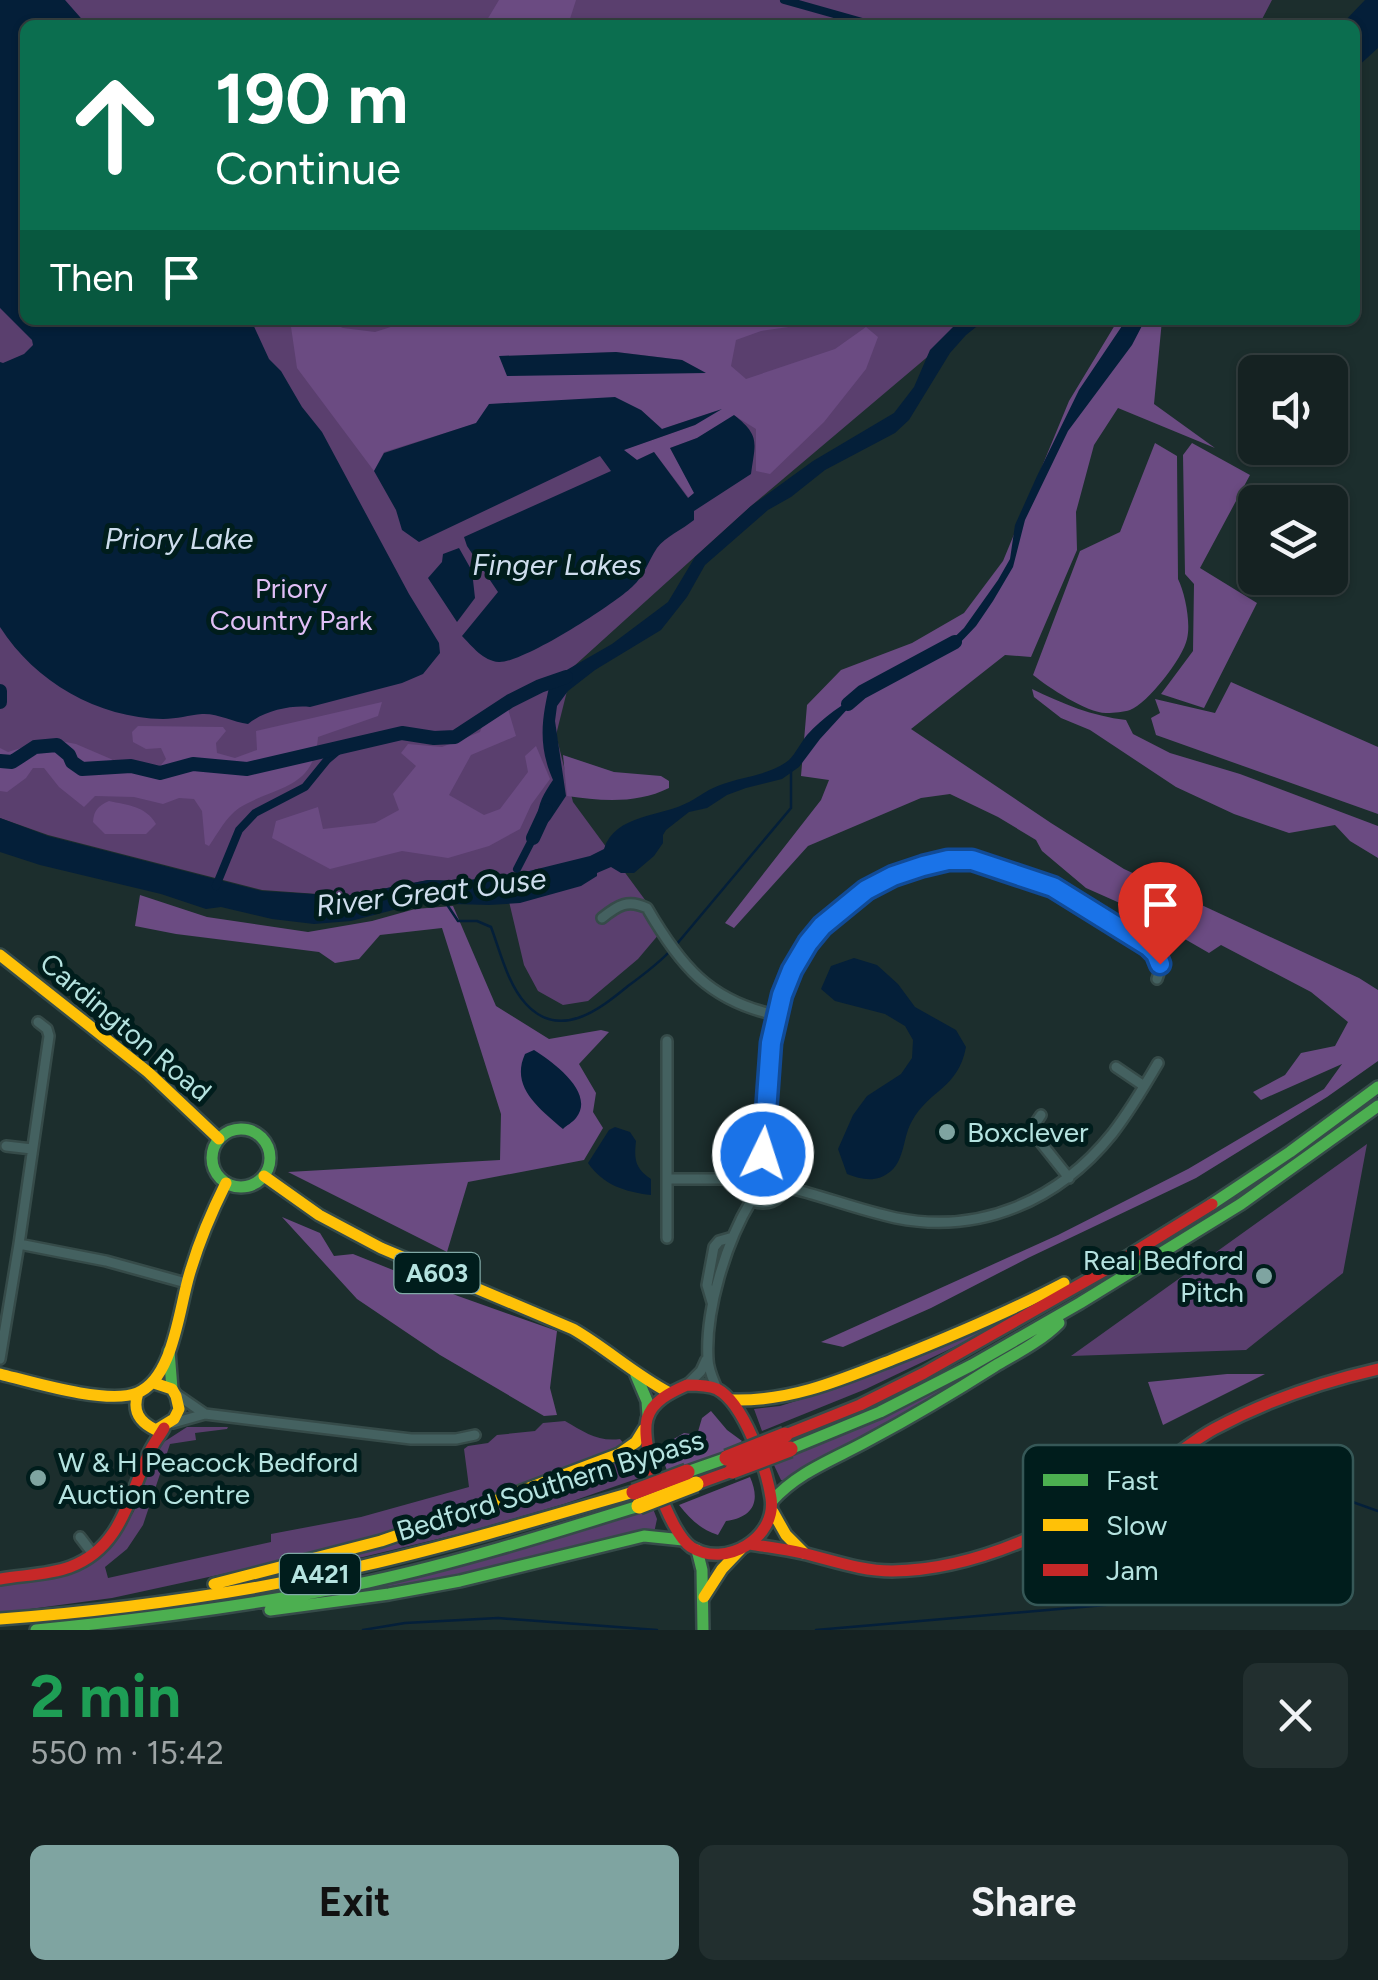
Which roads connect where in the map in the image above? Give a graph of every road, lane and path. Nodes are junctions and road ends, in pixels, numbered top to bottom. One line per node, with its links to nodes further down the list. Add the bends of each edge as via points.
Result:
1 (602, 918): 4 (street, via 625,903 647,908 694,975 740,1005)
2 (0, 955): 13 (main road, Cardington Road, via 148,1072)
3 (1157, 979): 4 (street, via 1156,954 1053,887 972,860 948,860 866,890 822,926 792,970)
4 (776, 1015): 16 (street)
5 (38, 1022): 15 (street, via 49,1036)
6 (667, 1041): 19 (street)
7 (1158, 1064): 9 (street)
8 (1116, 1068): 9 (street)
9 (1144, 1086): 18 (street, via 1115,1130)
10 (1378, 1087): 24 (main road, Bedford Southern Bypass / A421)
11 (1378, 1106): 28 (main road, Bedford Southern Bypass / A421, via 1240,1204)
12 (1040, 1115): 18 (street, via 1034,1134)
13 (219, 1139): 17 (main road, via 230,1131 257,1134 270,1156); 21 (main road, via 213,1166)
14 (6, 1146): 15 (street)
15 (32, 1149): 26 (street)
16 (763, 1154): 20 (street, via 746,1161); 22 (street, via 781,1162)
17 (264, 1176): 21 (main road, via 246,1187); 34 (main road, A603, via 391,1254 571,1328)
18 (1069, 1178): 22 (street, via 1025,1204 954,1222 897,1218)
19 (667, 1179): 20 (street); 25 (street)
20 (738, 1179): 23 (street)
21 (226, 1183): 27 (main road)
22 (786, 1187): 23 (street, via 768,1203)
23 (751, 1201): 30 (street, via 733,1237 714,1247)
24 (1166, 1235): 42 (main road, via 956,1335 825,1386); 49 (main road, Bedford Southern Bypass / A421)
25 (667, 1238)
26 (19, 1244): 27 (street); 31 (street)
27 (186, 1283): 29 (main road)
28 (1080, 1303): 49 (main road, Bedford Southern Bypass / A421, via 880,1412); 53 (main road, via 992,1370 795,1478)
29 (169, 1351): 35 (main road); 38 (main road)
30 (708, 1358): 36 (street); 37 (street)
31 (0, 1359)
32 (1378, 1370): 50 (main road, via 1312,1386)
33 (0, 1374): 41 (main road)
34 (635, 1374): 40 (main road, A603); 45 (main road)
35 (154, 1383): 38 (main road); 39 (main road)
36 (686, 1385): 37 (main road); 40 (main road)
37 (717, 1389): 42 (main road)
38 (174, 1391): 44 (street); 46 (main road, via 180,1408)
39 (138, 1392): 41 (main road); 43 (main road)
40 (668, 1392): 45 (main road)
41 (110, 1397): 43 (main road)
42 (731, 1400): 53 (main road)
43 (135, 1412): 47 (main road)
44 (206, 1414): 46 (street); 48 (street, via 412,1439)
45 (646, 1422): 56 (main road, via 646,1450 670,1516); 62 (main road, via 636,1442 619,1454 472,1510)
46 (169, 1425): 47 (main road); 51 (main road)
47 (146, 1426): 51 (main road)
48 (475, 1435)
49 (788, 1442): 52 (main road, Bedford Southern Bypass / A421, bridge)
50 (1189, 1445)
51 (149, 1450): 58 (main road, via 125,1517)
52 (636, 1499): 62 (main road, Bedford Southern Bypass / A421, via 360,1566); 63 (main road, Bedford Southern Bypass / A421, via 477,1556)
53 (772, 1507): 57 (main road, via 760,1535); 59 (main road)
54 (80, 1537): 58 (street)
55 (1023, 1540): 59 (main road, via 905,1570 840,1565)
56 (690, 1545): 57 (main road, via 711,1554); 61 (main road, via 702,1570); 63 (main road, via 644,1536 389,1594 264,1611)
57 (746, 1546): 59 (main road); 61 (main road)
58 (93, 1554): 60 (main road, via 56,1571)
59 (804, 1554)
60 (0, 1579)
61 (704, 1597): 65 (main road)
62 (168, 1601): 64 (main road, Bedford Southern Bypass / A421)
63 (209, 1611): 66 (main road, Bedford Southern Bypass / A421)
64 (0, 1619)
65 (703, 1627)
66 (36, 1630)

